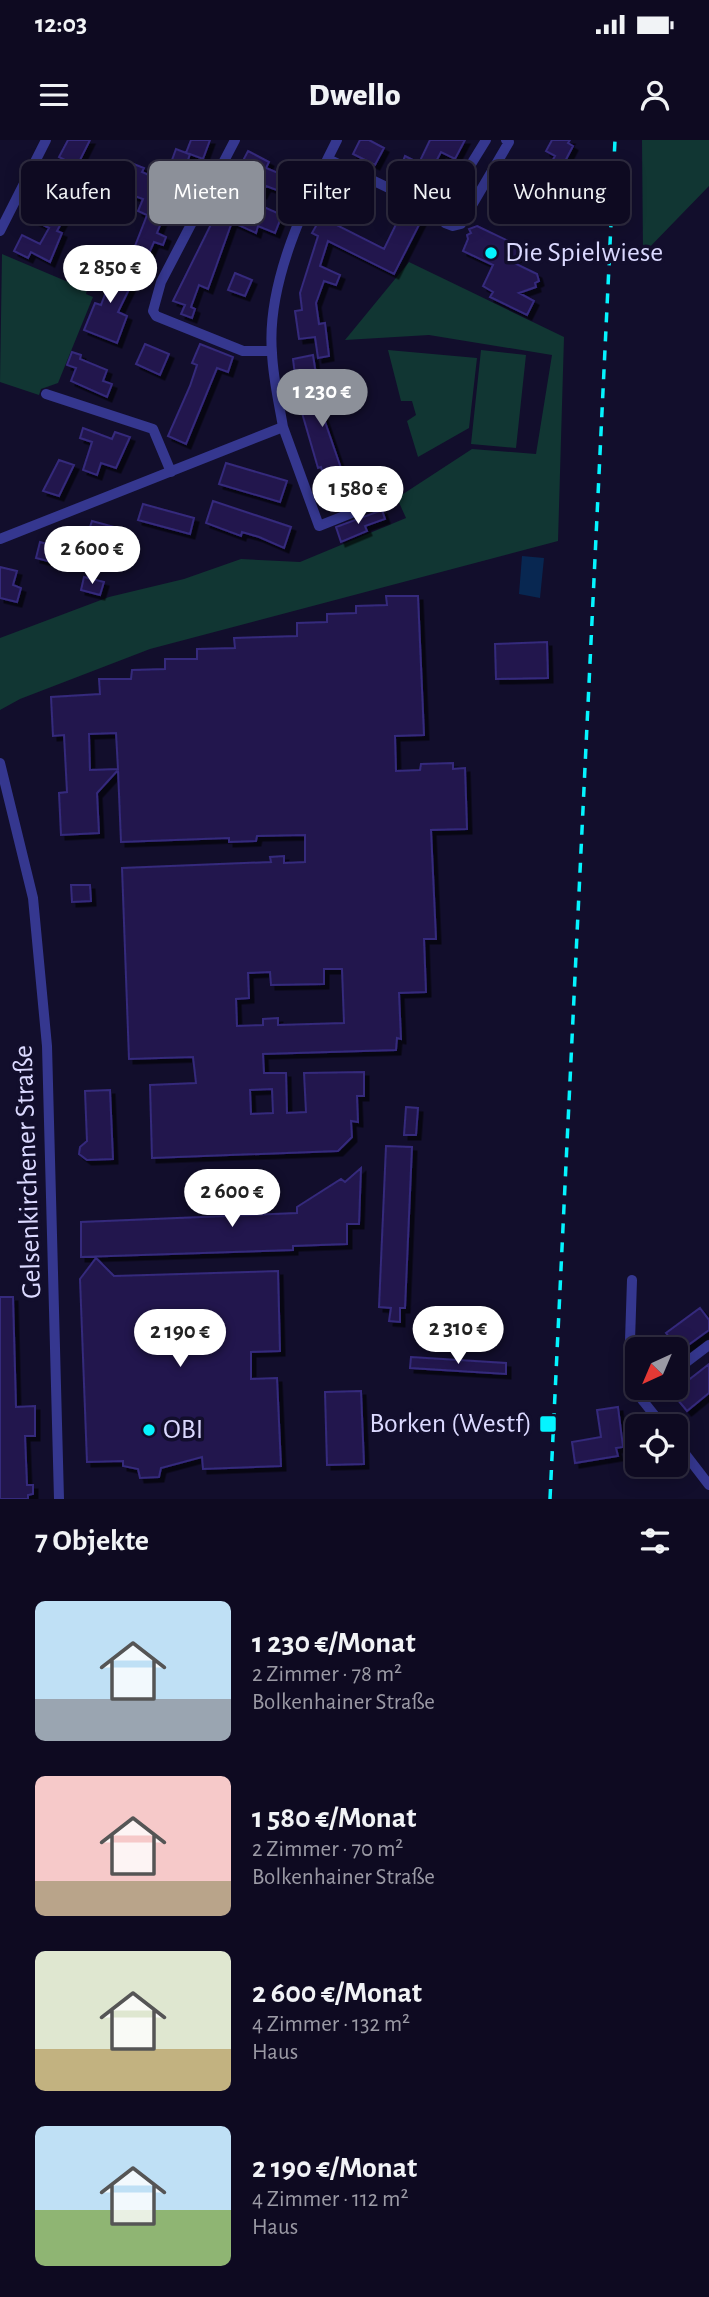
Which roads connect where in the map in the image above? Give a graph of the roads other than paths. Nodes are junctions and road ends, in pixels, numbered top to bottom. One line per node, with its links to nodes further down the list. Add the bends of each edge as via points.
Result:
1 (46, 140): 10 (street)
2 (235, 140): 11 (street, via 161,282 153,311 243,351)
3 (337, 140): 6 (street)
4 (486, 140): 7 (street)
5 (506, 140): 9 (street, via 509,142)
6 (328, 159): 8 (street); 11 (street, via 297,222 275,311)
7 (473, 161)
8 (388, 188)
9 (475, 200)
10 (0, 231)
11 (271, 351): 13 (street)
12 (46, 394): 14 (street, via 153,429)
13 (283, 427): 14 (street); 15 (street, via 319,526)
14 (171, 472): 16 (street)
15 (394, 496)
16 (0, 538)
17 (0, 763): 25 (street, Gelsenkirchener Straße, via 33,898 47,1046)
18 (632, 1280): 21 (street, via 629,1371 632,1387)
19 (709, 1345): 20 (street)
20 (688, 1361)
21 (643, 1401): 22 (street)
22 (653, 1414)
23 (688, 1458): 24 (street)
24 (709, 1485)
25 (59, 1499)

